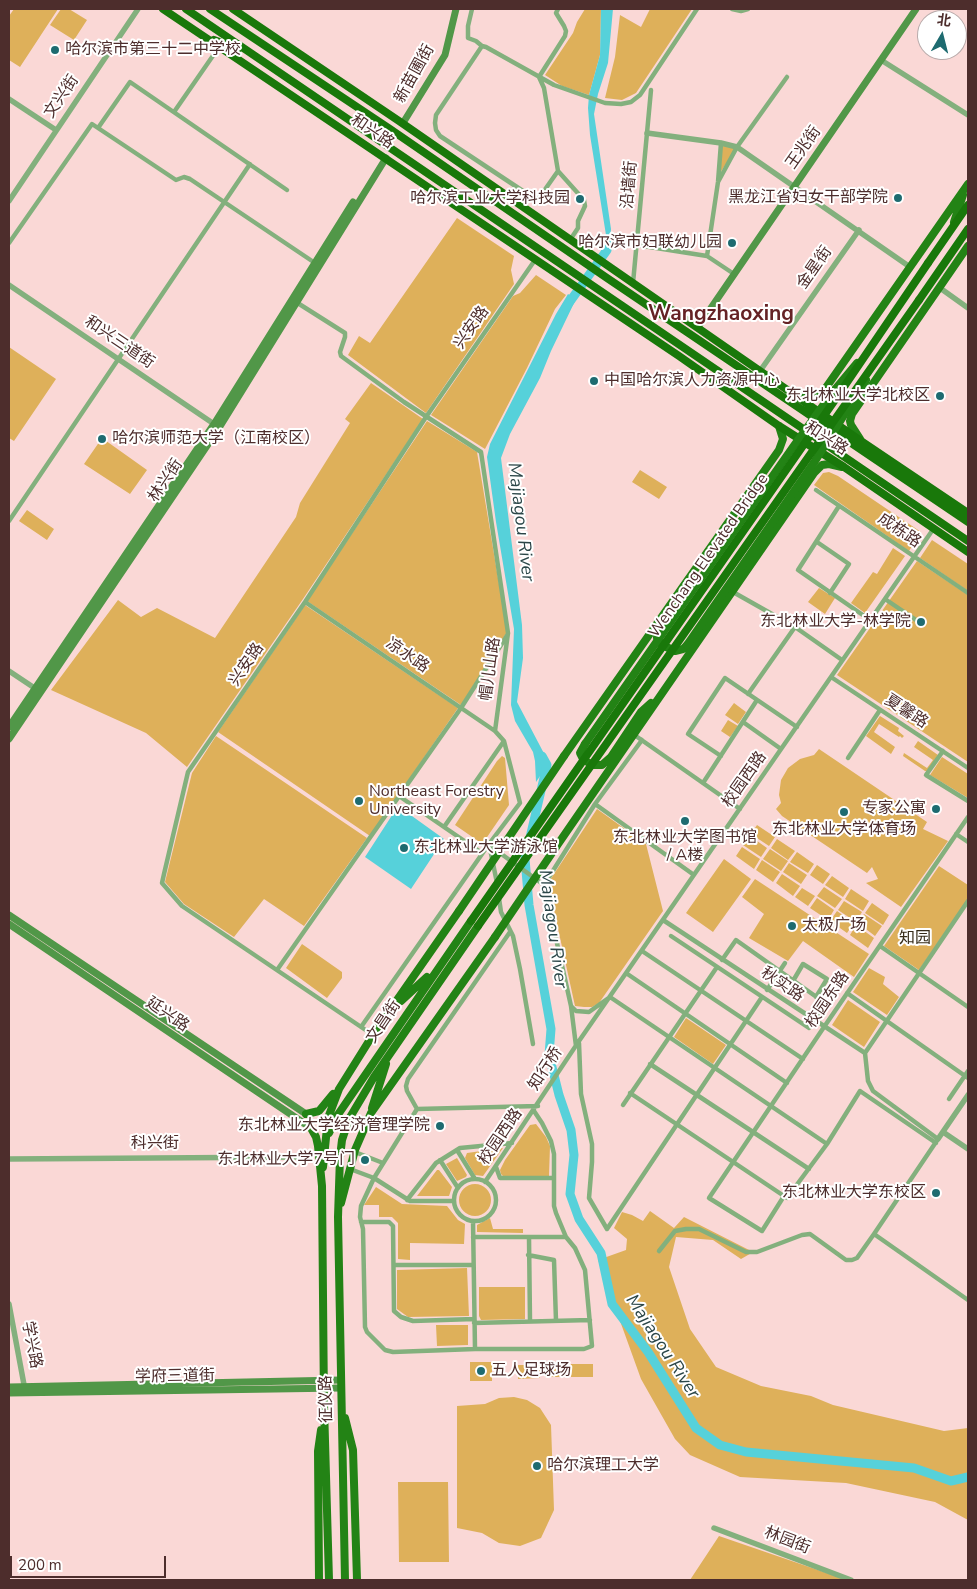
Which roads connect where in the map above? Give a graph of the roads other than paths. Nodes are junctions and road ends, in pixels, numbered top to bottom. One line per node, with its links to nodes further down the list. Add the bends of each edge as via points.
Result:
1 (138, 9): 26 (street, 文兴街)
2 (163, 9): 13 (highway, 和兴路)
3 (186, 9): 16 (highway, 和兴路)
4 (210, 9): 83 (highway, 和兴路)
5 (472, 9): 14 (street, via 468,38)
6 (558, 9): 18 (street, via 556,13 566,31 565,36)
7 (697, 9): 18 (street, via 640,95 631,102 605,103)
8 (732, 9): 9 (street, via 741,12)
9 (748, 9)
10 (916, 9): 17 (main road, 王兆街)
11 (233, 10): 24 (highway, 和兴路)
12 (453, 10): 24 (main road, 新苗圃街, via 445,54)
13 (203, 35): 15 (highway, 和兴路); 16 (highway)
14 (482, 46): 18 (street); 33 (street, via 436,115 436,130 440,136 535,199)
15 (219, 47): 22 (street); 31 (highway, 和兴路)
16 (249, 53): 27 (highway, 和兴路)
17 (882, 60): 23 (street); 35 (main road, 王兆街)
18 (539, 77): 33 (street, via 544,88)
19 (787, 77): 30 (street)
20 (651, 90): 28 (street, 沿墙街)
21 (9, 99): 26 (street)
22 (174, 112): 25 (street, via 130,82); 32 (street)
23 (968, 115)
24 (401, 122): 45 (highway, 和兴路)
25 (98, 128): 39 (street, via 176,180 190,179); 46 (street, via 92,124)
26 (56, 130): 38 (street, 文兴街)
27 (369, 132): 31 (highway); 41 (highway, 和兴路)
28 (647, 133): 29 (street); 48 (street, 沿墙街)
29 (721, 143): 30 (street); 34 (street)
30 (737, 147): 34 (street); 35 (street)
31 (384, 157): 47 (highway, 和兴路); 52 (main road, 林兴街); 58 (main road, 林兴街)
32 (250, 164): 37 (street); 39 (street)
33 (558, 171): 45 (street, via 584,200 578,228)
34 (718, 182): 50 (street)
35 (794, 186): 43 (street); 54 (main road, 王兆街)
36 (967, 186): 42 (main road); 53 (main road)
37 (287, 190)
38 (9, 201)
39 (224, 202): 52 (street); 64 (street)
40 (968, 205): 42 (highway, Wenchang Elevated Bridge)
41 (482, 211): 47 (highway); 65 (highway, 和兴路)
42 (953, 228): 61 (highway, Wenchang Elevated Bridge, bridge)
43 (859, 230): 53 (street); 66 (street, 金星街)
44 (967, 232): 62 (highway, Wenchang Elevated Bridge, bridge)
45 (570, 240): 55 (highway, 和兴路)
46 (9, 243)
47 (513, 245): 51 (highway, 和兴路)
48 (637, 245): 50 (street); 55 (street, 沿墙街)
49 (968, 246): 57 (main road)
50 (707, 256): 54 (street)
51 (535, 260): 63 (highway, 和兴路); 71 (street, 兴安路)
52 (315, 262): 72 (main road, 林兴街)
53 (910, 266): 67 (main road)
54 (734, 274): 60 (main road, 王兆街)
55 (633, 283): 60 (highway, 和兴路)
56 (9, 285): 64 (street, 和兴三道街)
57 (940, 288): 59 (street); 69 (main road)
58 (296, 302): 71 (street, 帽儿山路, via 345,333 341,356); 113 (main road, 林兴街, via 214,436)
59 (968, 308)
60 (698, 328): 66 (highway, 和兴路)
61 (872, 344): 103 (main road, bridge, via 793,447 585,744 580,753 583,759 592,765 602,765 611,757 641,712); 137 (highway, Wenchang Elevated Bridge, bridge)
62 (884, 350): 94 (main road, bridge, via 815,462 683,649 675,651 662,645 657,638); 139 (highway, Wenchang Elevated Bridge, bridge)
63 (679, 356): 65 (highway); 73 (highway, 和兴路)
64 (118, 359): 72 (street, 和兴三道街); 82 (street)
65 (703, 361): 70 (highway, 和兴路)
66 (760, 371): 68 (highway, 和兴路)
67 (836, 373): 68 (main road, via 818,395); 69 (main road, via 835,385 847,397 856,398)
68 (793, 393): 74 (highway, 和兴路)
69 (866, 393): 74 (main road, via 850,422)
70 (757, 397): 75 (highway); 85 (highway)
71 (426, 417): 93 (street, 兴安路); 98 (street, 帽儿山路, via 481,452)
72 (214, 424): 102 (main road, 林兴街)
73 (779, 426): 75 (highway, 和兴路); 76 (main road, via 782,445)
74 (861, 441): 81 (highway, 和兴路)
75 (836, 462): 77 (highway, 和兴路)
76 (767, 467): 78 (main road, via 774,462 786,461 801,468 806,479); 94 (main road)
77 (844, 467): 78 (main road, via 822,465); 84 (highway, 和兴路)
78 (803, 489): 89 (main road)
79 (816, 490): 80 (street, 成栋路)
80 (840, 506): 86 (street); 88 (street, 成栋路)
81 (968, 513)
82 (9, 522)
83 (968, 522)
84 (934, 528): 87 (highway, 和兴路); 88 (street, 校园西路)
85 (968, 541)
86 (817, 542): 90 (street, via 798,570); 90 (street, via 849,564)
87 (968, 552)
88 (914, 556): 91 (street, 成栋路); 92 (street, 校园西路)
89 (733, 592): 97 (street); 103 (main road)
90 (830, 593): 95 (street)
91 (968, 593)
92 (885, 599): 95 (street, 校园西路); 96 (street)
93 (305, 602): 106 (street, 凉水路); 148 (street, 兴安路, via 188,772 162,883 182,906)
94 (658, 620): 160 (main road, bridge)
95 (870, 620): 99 (street, 校园西路)
96 (916, 620)
97 (795, 627): 99 (street); 104 (street)
98 (508, 633): 106 (street); 111 (street, 帽儿山路)
99 (842, 660): 101 (street, 校园西路)
100 (9, 671): 102 (street)
101 (831, 677): 107 (street, 夏馨路); 110 (street, 校园西路)
102 (36, 689): 109 (main road, 林兴街)
103 (661, 692): 112 (main road)
104 (748, 694): 105 (street); 118 (street, via 725,678 688,734)
105 (757, 700): 108 (street); 110 (street)
106 (461, 708): 111 (street, 凉水路); 122 (street)
107 (880, 710): 117 (street, 夏馨路); 119 (street)
108 (743, 722): 116 (street); 118 (street)
109 (9, 727)
110 (796, 727): 116 (street, 校园西路)
111 (495, 731): 115 (street)
112 (633, 734): 114 (street); 192 (main road, bridge, via 496,937)
113 (9, 739)
114 (642, 740): 121 (street); 124 (street)
115 (504, 741): 127 (street); 130 (street, via 520,803)
116 (781, 749): 125 (street, 校园西路)
117 (943, 751): 120 (street, 夏馨路); 123 (street, via 926,776)
118 (721, 756): 121 (street)
119 (848, 758)
120 (968, 768)
121 (703, 783): 125 (street)
122 (400, 796): 127 (street); 148 (street)
123 (968, 801)
124 (595, 804): 132 (street); 133 (street)
125 (740, 808): 132 (street, 校园西路)
126 (968, 817): 128 (street, 校园东路)
127 (444, 827): 131 (street)
128 (956, 834): 129 (street); 142 (street, 校园东路)
129 (968, 842)
130 (488, 844): 131 (street); 133 (street, bridge); 140 (street, via 495,867 501,912)
131 (482, 853): 166 (street)
132 (694, 875): 136 (street, 校园西路)
133 (544, 885): 159 (street)
134 (968, 901): 151 (street)
135 (9, 915): 193 (main road, 延兴路)
136 (663, 920): 143 (street, 校园西路); 145 (street, 秋实路)
137 (470, 921): 144 (main road, 文昌街)
138 (9, 924): 195 (main road, 延兴路)
139 (478, 926): 176 (main road, 文昌街)
140 (510, 932): 173 (street); 190 (street, via 408,1080 407,1091)
141 (671, 936): 147 (street)
142 (880, 946): 151 (street); 155 (street, 校园东路)
143 (642, 951): 150 (street, 校园西路); 153 (street)
144 (445, 957): 160 (main road, via 432,973); 198 (main road, 文昌街, via 337,1116)
145 (722, 960): 149 (street, via 736,940); 154 (street, 秋实路)
146 (785, 963): 149 (street)
147 (717, 967): 153 (street); 157 (street)
148 (277, 970): 166 (street, 兴安路)
149 (779, 972): 152 (street); 154 (street)
150 (626, 973): 156 (street, 校园西路); 162 (street)
151 (919, 973): 161 (street); 165 (street)
152 (793, 981): 158 (street); 158 (street, via 803,964 827,979)
153 (700, 990): 162 (street); 163 (street)
154 (767, 990): 164 (street, 秋实路)
155 (847, 994): 165 (street); 167 (street, 校园东路)
156 (610, 997): 159 (street, via 589,1012); 170 (street); 172 (street, 校园西路)
157 (762, 997): 163 (street); 168 (street)
158 (816, 997): 164 (street, via 825,1003)
159 (571, 1006): 172 (street)
160 (392, 1008): 169 (main road)
161 (968, 1008)
162 (685, 1013): 170 (street); 174 (street)
163 (746, 1021): 174 (street); 177 (street)
164 (814, 1021): 167 (street, 秋实路)
165 (886, 1021): 175 (street); 181 (street)
166 (361, 1027): 169 (street, 兴安路)
167 (824, 1027): 175 (street, 秋实路); 177 (street, 校园东路)
168 (809, 1028)
169 (373, 1035): 171 (main road)
170 (669, 1037): 178 (street); 179 (street)
171 (368, 1042): 193 (main road, via 323,1108); 198 (main road, via 334,1100)
172 (578, 1043): 188 (street, 知行桥); 194 (street, via 581,1094 592,1144 590,1198 607,1229)
173 (533, 1044)
174 (730, 1045): 179 (street); 182 (street)
175 (865, 1053): 199 (street, via 868,1082 877,1096)
176 (389, 1057): 192 (main road); 222 (main road, 文昌街, via 355,1107 345,1129 340,1157)
177 (803, 1059): 182 (street, 校园东路)
178 (650, 1064): 183 (street); 184 (street)
179 (715, 1068): 184 (street); 189 (street)
180 (968, 1071): 181 (street)
181 (967, 1077): 186 (street)
182 (786, 1083): 189 (street, 校园东路)
183 (630, 1093): 187 (street); 194 (street)
184 (697, 1095): 194 (street); 196 (street)
185 (968, 1095): 197 (street)
186 (949, 1099)
187 (622, 1105)
188 (538, 1106): 190 (street); 191 (street, 校园西路)
189 (771, 1106): 196 (street, 校园东路); 201 (street)
190 (417, 1109): 209 (street)
191 (534, 1111): 200 (street, 校园西路); 214 (street, via 551,1141)
192 (371, 1112): 204 (main road)
193 (306, 1114)
194 (677, 1124): 208 (street)
195 (310, 1128): 217 (main road, via 318,1146)
196 (754, 1132): 208 (street, 校园东路); 212 (street)
197 (943, 1132): 199 (street); 202 (street)
198 (326, 1141): 217 (main road)
199 (937, 1141): 201 (street, via 860,1091); 225 (street)
200 (512, 1143): 203 (street); 210 (street, 校园西路)
201 (827, 1144): 212 (street)
202 (968, 1149)
203 (457, 1150): 207 (street); 215 (street)
204 (355, 1152): 209 (street); 211 (main road)
205 (301, 1157): 206 (street, 科兴街)
206 (9, 1159)
207 (440, 1160): 218 (street); 220 (street)
208 (733, 1162): 219 (street); 219 (street, 校园东路, via 709,1198 762,1231)
209 (383, 1163): 213 (street)
210 (496, 1167): 214 (street, via 500,1178); 216 (street, 校园西路)
211 (350, 1169): 213 (street); 222 (main road)
212 (808, 1169): 219 (street, via 787,1198)
213 (374, 1178): 220 (street); 224 (street, via 361,1206)
214 (553, 1178): 227 (street, via 554,1206)
215 (475, 1179): 216 (street); 218 (street)
216 (485, 1182): 223 (street, via 494,1193 494,1206 486,1217)
217 (322, 1186): 240 (main road)
218 (458, 1188): 221 (street)
219 (784, 1196)
220 (407, 1200): 221 (street)
221 (454, 1201): 223 (street, via 462,1216)
222 (338, 1217): 241 (main road, 征仪路)
223 (473, 1220): 226 (street)
224 (361, 1222): 231 (street, via 389,1222 393,1226); 239 (street, via 367,1332 385,1350 393,1352)
225 (874, 1234): 229 (street, via 857,1258 852,1260 846,1260 810,1234 757,1252 746,1252 699,1229 676,1231); 233 (street)
226 (473, 1237): 228 (street); 232 (street)
227 (566, 1237): 228 (street); 235 (street, via 585,1270)
228 (529, 1238): 230 (street)
229 (659, 1252)
230 (528, 1255): 237 (street); 238 (street, via 554,1260)
231 (394, 1265): 232 (street); 236 (street, via 394,1311 401,1318 413,1321)
232 (472, 1265): 236 (street)
233 (968, 1300)
234 (9, 1304): 243 (street, 学兴路)
235 (590, 1320): 238 (street); 239 (street, via 592,1346 589,1348)
236 (474, 1321): 237 (street); 239 (street)
237 (530, 1321): 238 (street)
238 (556, 1321)
239 (475, 1349)
240 (325, 1384): 241 (main road, 学府三道街); 243 (main road, 学府三道街); 246 (main road)
241 (341, 1384): 245 (main road, 征仪路)
242 (9, 1387): 243 (main road, 学府三道街)
243 (25, 1390): 244 (main road, 学府三道街)
244 (9, 1393)
245 (342, 1405): 250 (main road, 征仪路); 251 (main road, via 353,1450)
246 (324, 1406): 248 (main road, via 318,1451); 249 (main road)
247 (714, 1528): 252 (street, 林园街)
248 (319, 1580)
249 (329, 1580)
250 (345, 1580)
251 (356, 1580)
252 (851, 1580)

